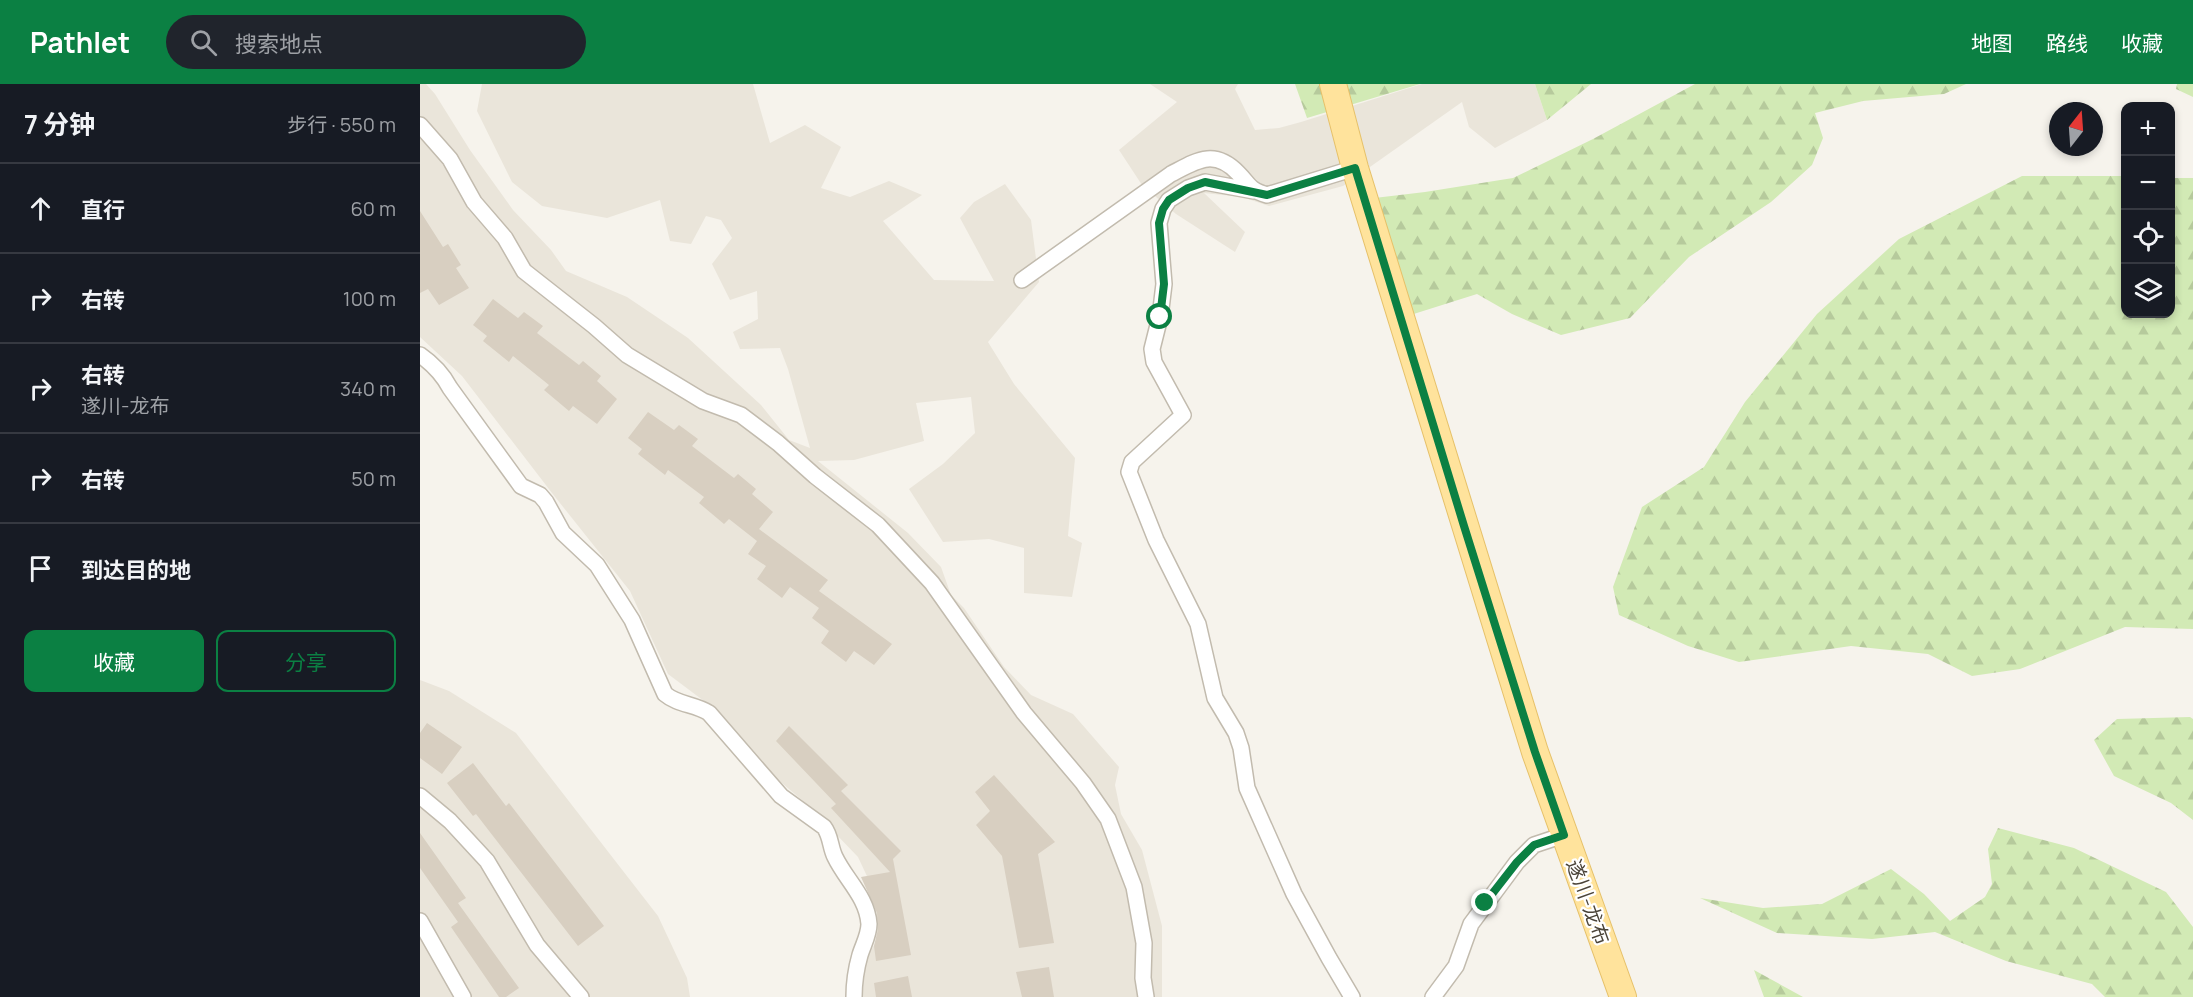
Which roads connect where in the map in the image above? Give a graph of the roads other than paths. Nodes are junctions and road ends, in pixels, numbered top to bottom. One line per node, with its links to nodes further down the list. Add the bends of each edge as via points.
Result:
1 (1333, 84): 3 (main road, 遂川-龙布)
2 (420, 125): 13 (street, via 450,159 474,202 505,238 524,271 627,355 703,401 741,416 778,443 878,525 932,583 1024,713 1108,819 1134,887 1144,944)
3 (1355, 168): 4 (street, via 1267,195); 8 (main road, 遂川-龙布)
4 (1254, 191): 5 (street, via 1223,161 1198,160 1171,174); 14 (street, via 1205,182 1169,200 1163,209 1159,223 1164,284 1152,349 1154,362 1183,416 1132,462 1128,472 1156,540 1198,624 1215,698 1236,733 1247,788 1294,894)
5 (1022, 280)
6 (420, 355): 12 (street, via 444,375 521,486 540,495 563,533 597,565 632,620 665,693 673,700 709,713 781,796 829,834 840,866 859,893 868,924)
7 (420, 796): 11 (street, via 487,861 537,945)
8 (1564, 835): 15 (street, via 1534,845 1517,862 1470,924 1456,966); 16 (main road, 遂川-龙布)
9 (420, 921): 10 (street)
10 (464, 997)
11 (581, 997)
12 (854, 997)
13 (1146, 997)
14 (1352, 997)
15 (1433, 997)
16 (1623, 997)

